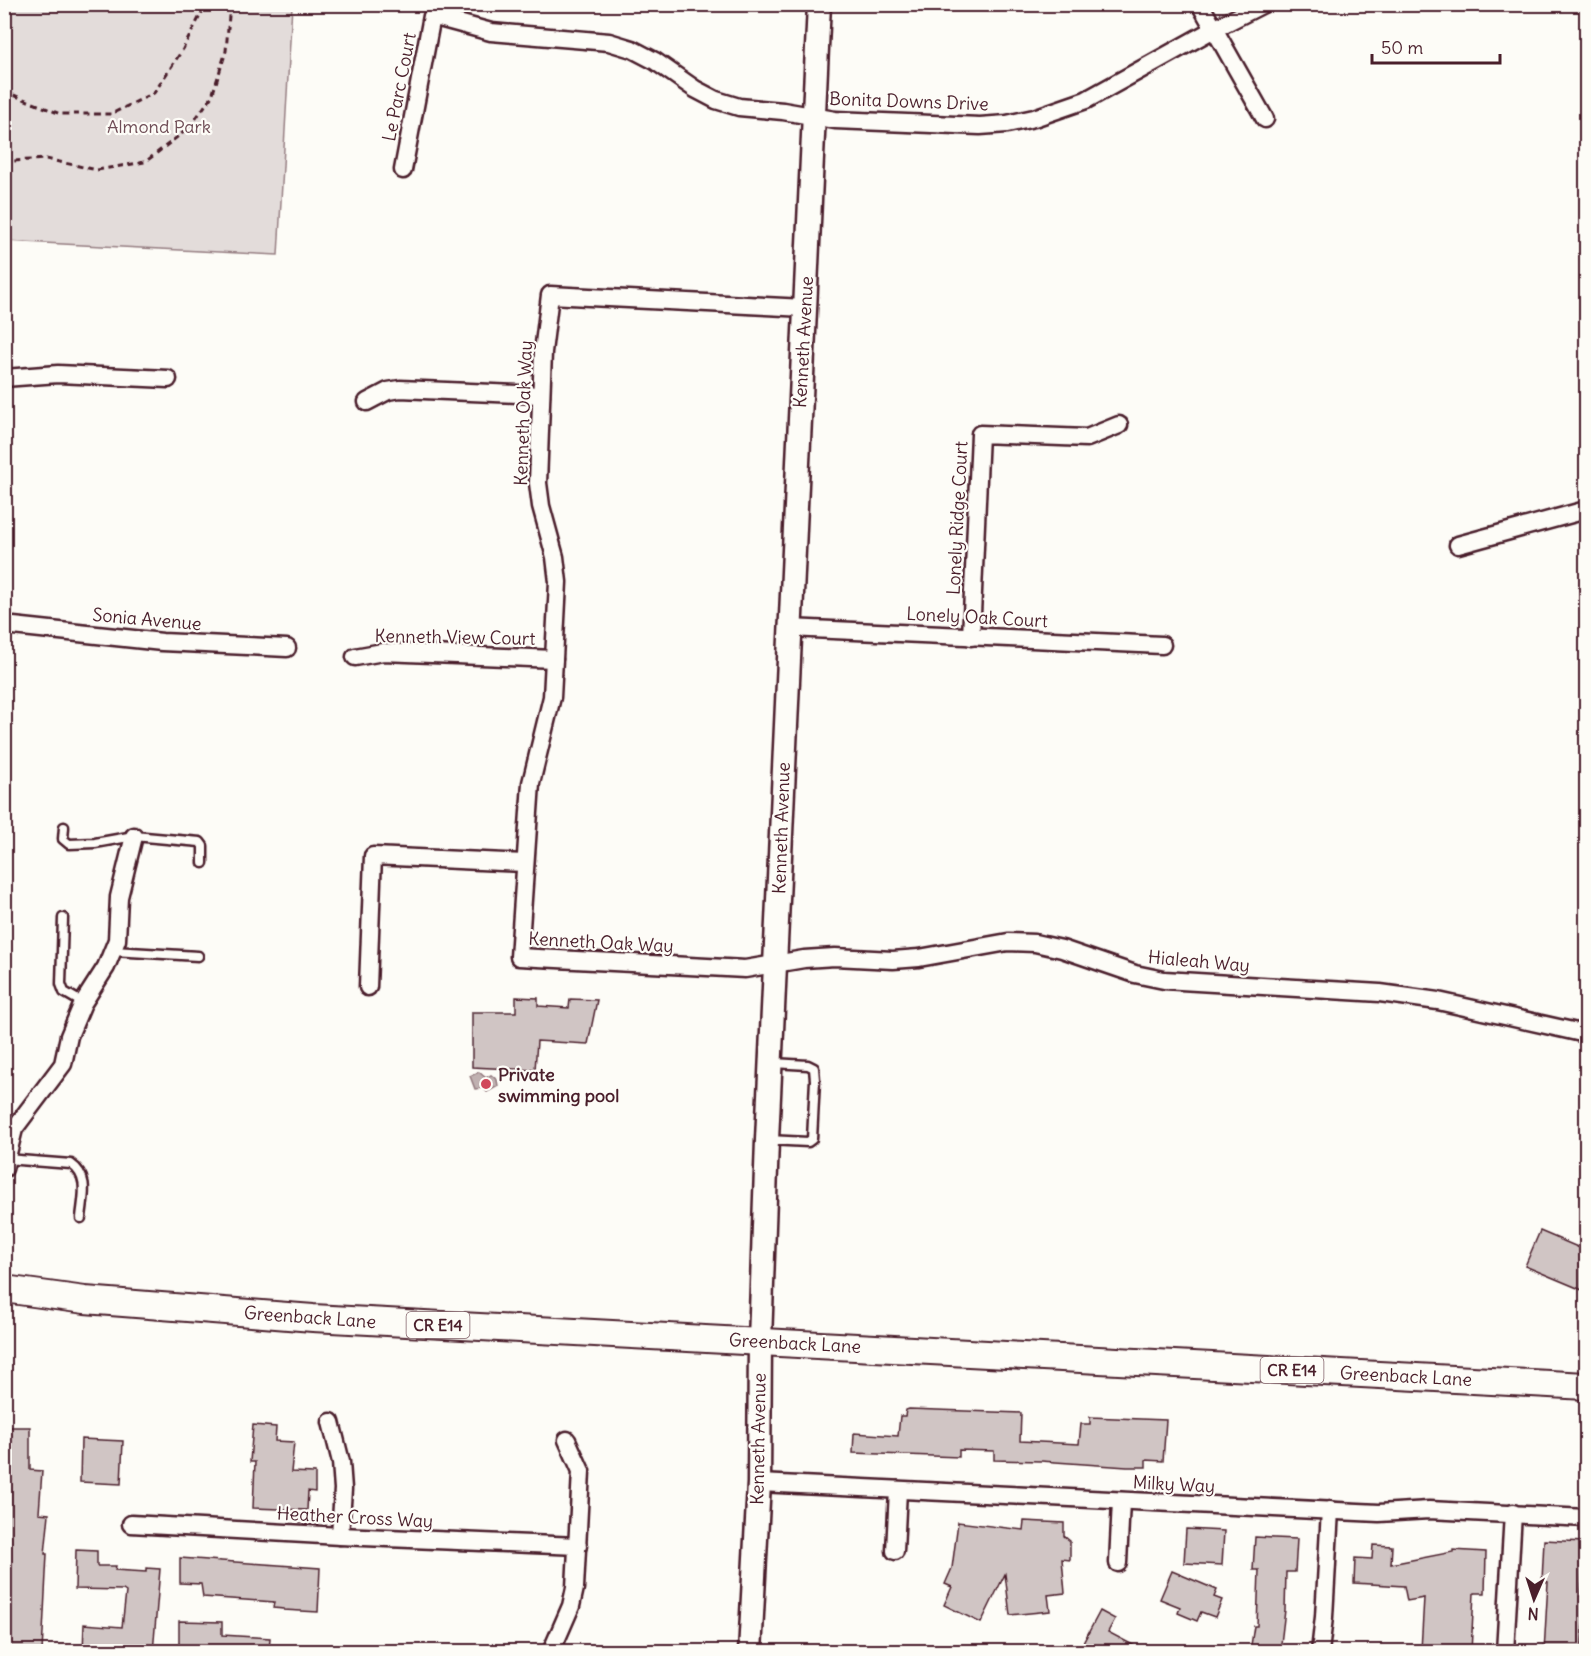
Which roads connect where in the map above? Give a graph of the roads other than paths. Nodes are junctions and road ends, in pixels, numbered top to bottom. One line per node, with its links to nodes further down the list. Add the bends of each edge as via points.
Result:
1 (819, 4): 5 (main road, Kenneth Avenue)
2 (1200, 4): 4 (street)
3 (1263, 4): 4 (street, Bonita Downs Drive)
4 (1214, 29): 5 (street, Bonita Downs Drive, via 1086,100 1007,124 966,126); 6 (street)
5 (814, 116): 7 (street, Le Parc Court, via 739,107 716,100 655,61 609,42 491,32 432,16); 8 (main road, Kenneth Avenue)
6 (1265, 119)
7 (403, 170)
8 (805, 308): 11 (street, Kenneth Oak Way, via 550,295); 17 (main road, Kenneth Avenue)
9 (4, 378): 10 (street, via 58,374)
10 (168, 379)
11 (541, 395): 12 (street, via 400,389); 22 (street, Kenneth Oak Way, via 538,483 558,582)
12 (367, 402)
13 (1119, 424): 18 (street, Lonely Ridge Court, via 1087,438 980,434)
14 (1587, 510): 15 (street)
15 (1458, 545)
16 (4, 625): 20 (street, Sonia Avenue, via 162,642)
17 (789, 628): 18 (street, Lonely Oak Court); 30 (main road, Kenneth Avenue)
18 (971, 637): 19 (street, Lonely Oak Court)
19 (1162, 645)
20 (287, 648)
21 (355, 657): 22 (street, Kenneth View Court, via 383,652)
22 (554, 659): 26 (street, Kenneth Oak Way, via 552,697 531,783)
23 (64, 827): 24 (lane, via 63,839 69,844)
24 (134, 836): 25 (lane, via 200,842); 28 (street, via 119,897 117,940)
25 (203, 863)
26 (525, 864): 30 (street, Kenneth Oak Way, via 519,957 745,969); 31 (street, via 373,856)
27 (63, 918): 32 (lane, via 61,984 64,992)
28 (112, 951): 29 (lane); 32 (street)
29 (198, 956)
30 (775, 963): 33 (street, Hialeah Way, via 835,957 919,958 994,943 1035,943 1164,980 1380,993 1438,1001); 34 (main road, Kenneth Avenue)
31 (368, 987)
32 (83, 1004): 36 (street, via 69,1036 63,1064 14,1129)
33 (1587, 1034)
34 (772, 1063): 35 (main road, Kenneth Avenue); 35 (lane, via 814,1068 812,1139)
35 (768, 1140): 39 (main road, Kenneth Avenue)
36 (5, 1164): 37 (lane, via 71,1164 80,1170 84,1183)
37 (81, 1218)
38 (4, 1289): 39 (main road, Greenback Lane / CR E14, via 85,1300 313,1318)
39 (760, 1341): 40 (main road, Greenback Lane / CR E14); 43 (main road, Kenneth Avenue)
40 (1587, 1386)
41 (331, 1422): 50 (street, via 344,1490)
42 (567, 1440): 51 (street, via 580,1471)
43 (759, 1483): 44 (street, Milky Way); 55 (main road, Kenneth Avenue)
44 (898, 1490): 45 (street, Milky Way); 52 (street)
45 (1121, 1501): 46 (street, Milky Way); 53 (street)
46 (1330, 1510): 47 (street, Milky Way); 56 (street)
47 (1513, 1514): 48 (street, Milky Way); 57 (street)
48 (1587, 1518)
49 (131, 1524): 50 (street, Heather Cross Way)
50 (340, 1536): 51 (street, Heather Cross Way)
51 (578, 1546): 54 (street, via 571,1606)
52 (895, 1551)
53 (1118, 1563)
54 (551, 1652)
55 (750, 1652)
56 (1320, 1652)
57 (1505, 1652)

